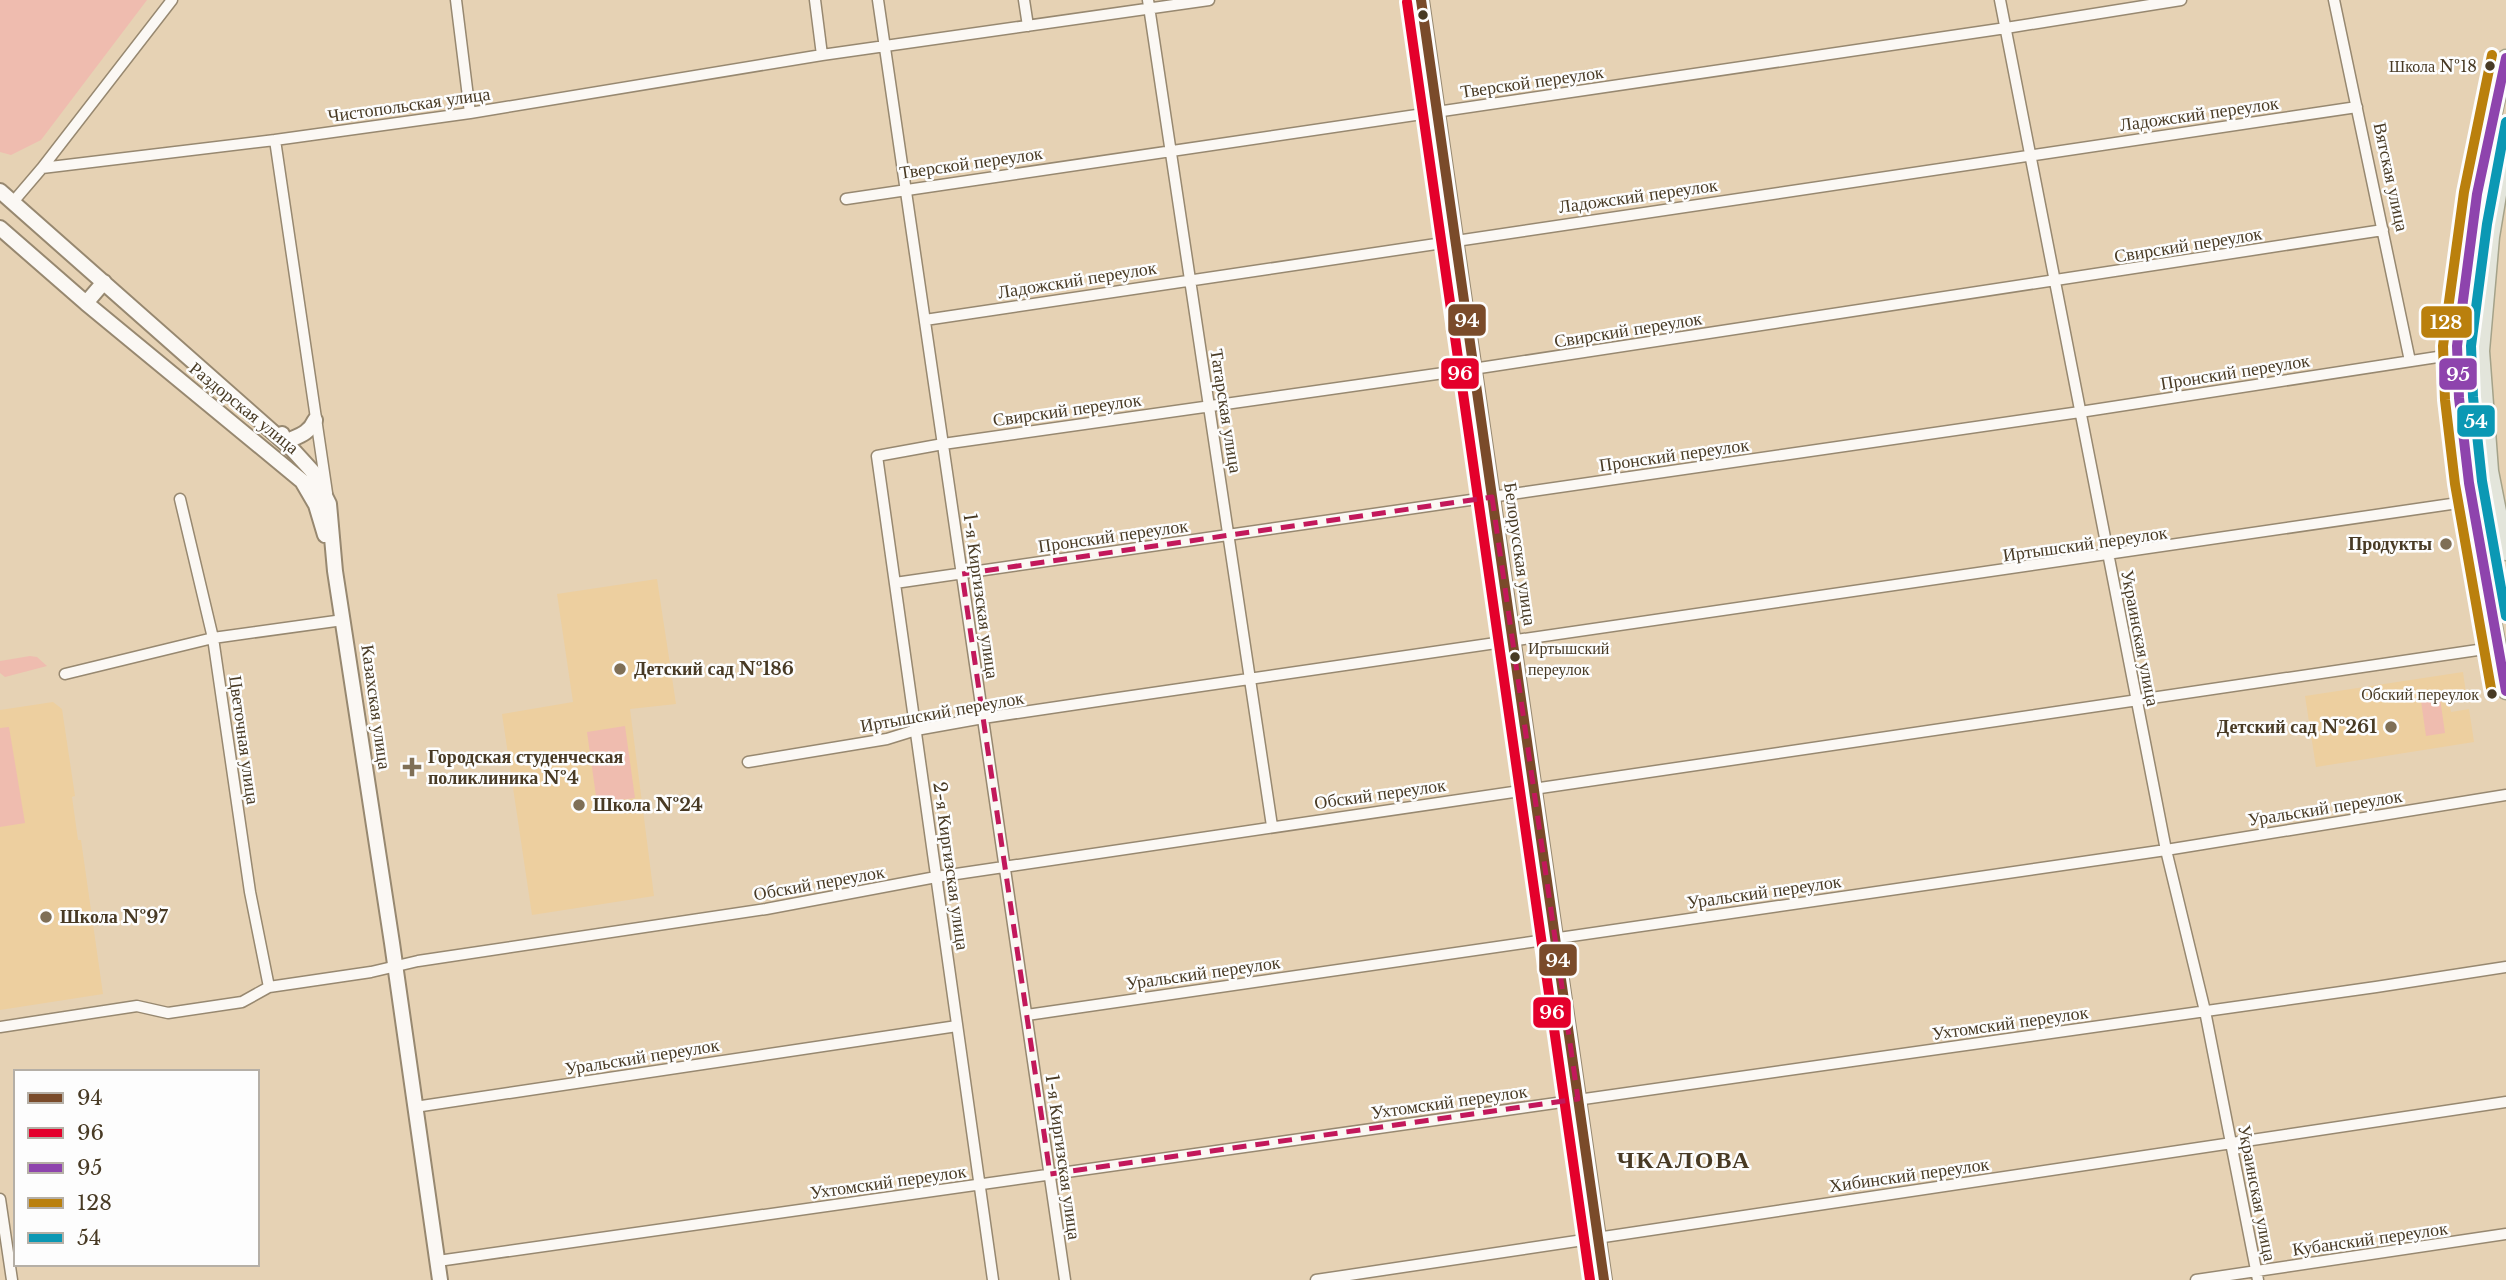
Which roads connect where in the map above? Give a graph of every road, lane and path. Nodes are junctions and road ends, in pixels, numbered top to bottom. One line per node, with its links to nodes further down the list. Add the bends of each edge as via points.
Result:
1 (172, 0): 24 (street)
2 (456, 0): 19 (street)
3 (815, 0): 15 (street)
4 (878, 0): 14 (street, 1-я Киргизская улица)
5 (1024, 0): 12 (street)
6 (1209, 0): 11 (street, Чистопольская улица)
7 (1422, 0): 18 (main road, Белорусская улица)
8 (2000, 0): 13 (street, Украинская улица)
9 (2181, 0): 13 (street, Тверской переулок)
10 (2334, 0): 17 (street, Вятская улица)
11 (1149, 4): 12 (street, Чистопольская улица); 22 (street, Татарская улица)
12 (1028, 26): 14 (street, Чистопольская улица)
13 (2006, 29): 18 (street, Тверской переулок); 23 (street, Украинская улица)
14 (885, 47): 15 (street, Чистопольская улица); 25 (street, 1-я Киргизская улица)
15 (822, 55): 19 (street, Чистопольская улица)
16 (2506, 58): 38 (main road, via 2470,234)
17 (2357, 107): 23 (street, Ладожский переулок); 30 (street, Вятская улица)
18 (1437, 112): 22 (street, Тверской переулок); 31 (main road, Белорусская улица)
19 (470, 113): 20 (street, Чистопольская улица)
20 (275, 141): 24 (street, Чистопольская улица); 43 (street, Казахская улица)
21 (2506, 146): 37 (main road, via 2491,237)
22 (1171, 150): 25 (street, Тверской переулок); 32 (street, Татарская улица)
23 (2030, 154): 31 (street, Ладожский переулок); 33 (street, Украинская улица)
24 (42, 168): 28 (street)
25 (906, 189): 27 (street, Тверской переулок); 36 (street, 1-я Киргизская улица)
26 (0, 191): 28 (main road, Раздорская улица)
27 (846, 199)
28 (13, 202): 34 (main road, Раздорская улица)
29 (0, 228): 35 (main road, Раздорская улица)
30 (2383, 230): 33 (street, Свирский переулок); 39 (street, Вятская улица)
31 (1455, 239): 32 (street, Ладожский переулок); 40 (main road, Белорусская улица)
32 (1191, 279): 36 (street, Ладожский переулок); 41 (street, Татарская улица)
33 (2055, 281): 40 (street, Свирский переулок); 42 (street, Украинская улица)
34 (104, 282): 35 (main road); 44 (main road, Раздорская улица)
35 (86, 303): 54 (main road, Раздорская улица, via 302,481 316,505)
36 (925, 320): 45 (street, 1-я Киргизская улица)
37 (2481, 351): 38 (main road); 52 (main road, via 2490,471)
38 (2457, 354): 39 (street, Пронский переулок); 49 (main road)
39 (2410, 361): 42 (street, Пронский переулок)
40 (1474, 369): 41 (street, Свирский переулок); 47 (main road, Белорусская улица)
41 (1210, 406): 45 (street, Свирский переулок); 51 (street, Татарская улица)
42 (2080, 412): 47 (street, Пронский переулок); 53 (street, Украинская улица)
43 (316, 420): 44 (main road, via 308,431); 50 (street, Казахская улица)
44 (279, 437): 50 (main road, Раздорская улица, via 313,472)
45 (943, 444): 46 (street, Свирский переулок); 55 (street, 1-я Киргизская улица)
46 (877, 456): 56 (street, 2-я Киргизская улица)
47 (1492, 497): 51 (street, Пронский переулок); 59 (main road, Белорусская улица)
48 (180, 499): 58 (street, Цветочная улица)
49 (2472, 501): 53 (street, Иртышский переулок); 60 (main road)
50 (329, 504): 54 (main road, Казахская улица)
51 (1229, 535): 55 (street, Пронский переулок); 62 (street, Татарская улица)
52 (2506, 552)
53 (2108, 557): 59 (street, Иртышский переулок); 64 (street, Украинская улица)
54 (335, 571): 57 (main road, Казахская улица)
55 (962, 575): 56 (street, Пронский переулок); 65 (street, 1-я Киргизская улица)
56 (895, 583): 66 (street, 2-я Киргизская улица)
57 (343, 620): 58 (street); 75 (main road, Казахская улица)
58 (213, 638): 61 (street); 77 (street, Цветочная улица)
59 (1513, 640): 62 (street, Иртышский переулок); 68 (main road, Белорусская улица)
60 (2498, 647): 63 (main road); 64 (street, Обский переулок)
61 (65, 674)
62 (1250, 678): 65 (street, Иртышский переулок); 70 (street, Татарская улица)
63 (2506, 691)
64 (2137, 701): 68 (street, Обский переулок); 71 (street, Украинская улица)
65 (983, 719): 66 (street, Иртышский переулок); 72 (street, 1-я Киргизская улица)
66 (916, 730): 67 (street, Иртышский переулок); 73 (street, 2-я Киргизская улица)
67 (748, 762)
68 (1534, 788): 70 (street, Обский переулок); 74 (main road, Белорусская улица)
69 (2506, 795): 71 (street, Уральский переулок)
70 (1272, 826): 72 (street, Обский переулок)
71 (2166, 850): 74 (street, Уральский переулок); 78 (street, Украинская улица)
72 (1005, 867): 73 (street, Обский переулок); 79 (street, 1-я Киргизская улица)
73 (936, 877): 75 (street, Обский переулок, via 766,909); 80 (street, 2-я Киргизская улица)
74 (1555, 937): 79 (street, Уральский переулок); 82 (main road, Белорусская улица)
75 (396, 967): 77 (street, Обский переулок); 84 (main road, Казахская улица)
76 (2506, 967): 78 (street, Ухтомский переулок)
77 (268, 987): 81 (street, Обский переулок, via 230,1004 168,1013 137,1006)
78 (2205, 1011): 82 (street, Ухтомский переулок); 85 (street, Украинская улица)
79 (1027, 1015): 86 (street, 1-я Киргизская улица)
80 (957, 1026): 84 (street, Уральский переулок); 87 (street, 2-я Киргизская улица)
81 (0, 1027)
82 (1578, 1100): 86 (street, Ухтомский переулок); 90 (main road, Белорусская улица)
83 (2506, 1102): 85 (street, Хибинский переулок)
84 (415, 1107): 91 (main road, Казахская улица)
85 (2231, 1143): 90 (street, Хибинский переулок); 92 (street, Украинская улица)
86 (1050, 1174): 87 (street, Ухтомский переулок); 96 (street, 1-я Киргизская улица)
87 (979, 1185): 91 (street, Ухтомский переулок); 95 (street, 2-я Киргизская улица)
88 (0, 1199): 93 (street)
89 (2506, 1234): 92 (street, Кубанский переулок)
90 (1598, 1238): 97 (street, Хибинский переулок); 98 (main road, Белорусская улица)
91 (438, 1261): 94 (main road, Казахская улица)
92 (2257, 1275): 99 (street, Кубанский переулок)
93 (12, 1280)
94 (440, 1280)
95 (993, 1280)
96 (1065, 1280)
97 (1316, 1280)
98 (1604, 1280)
99 (2196, 1280)

